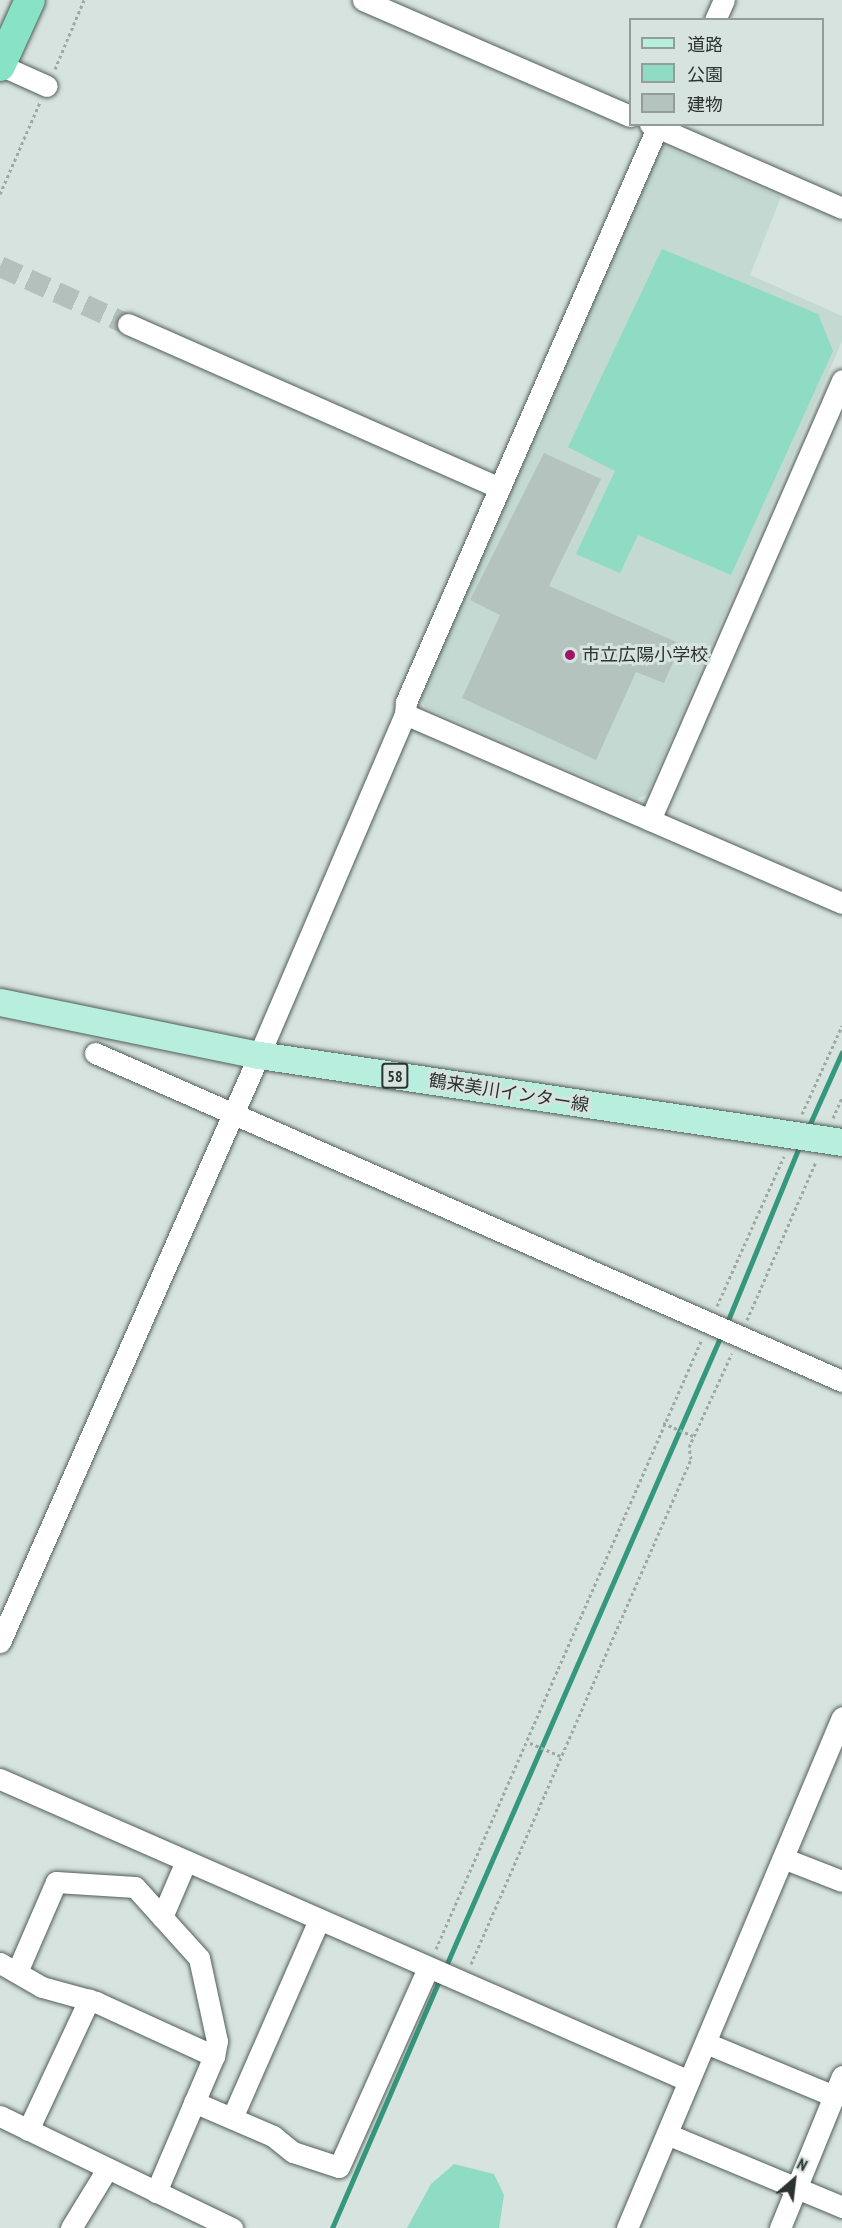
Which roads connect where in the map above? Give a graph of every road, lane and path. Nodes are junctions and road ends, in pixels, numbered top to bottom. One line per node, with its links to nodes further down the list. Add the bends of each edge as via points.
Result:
1 (30, 0): 5 (highway)
2 (363, 0): 7 (street)
3 (724, 0): 4 (street)
4 (716, 18)
5 (0, 65): 6 (street)
6 (47, 86)
7 (629, 116)
8 (660, 127): 9 (street); 12 (street)
9 (842, 208)
10 (128, 324): 12 (street)
11 (842, 380): 14 (street)
12 (500, 488): 13 (street, via 406,702)
13 (405, 714): 14 (street); 19 (street)
14 (650, 820): 15 (street)
15 (842, 903)
16 (0, 1002): 19 (main road, 鶴来美川インター線 / 58)
17 (842, 1026): 22 (path)
18 (95, 1053): 21 (street)
19 (259, 1055): 21 (street); 22 (main road, 鶴来美川インター線 / 58)
20 (842, 1098): 23 (path)
21 (230, 1115): 24 (street); 29 (street)
22 (793, 1136): 23 (main road, 鶴来美川インター線 / 58); 24 (path)
23 (828, 1140): 25 (path)
24 (709, 1322): 25 (street); 27 (path)
25 (740, 1337): 26 (street); 28 (path)
26 (842, 1381)
27 (664, 1424): 28 (path); 31 (path)
28 (694, 1436): 32 (path, via 689,1447 691,1459)
29 (0, 1642)
30 (842, 1717): 34 (street)
31 (531, 1743): 32 (path); 40 (path)
32 (560, 1756): 40 (path)
33 (0, 1779): 35 (street)
34 (783, 1858): 36 (street); 42 (street)
35 (186, 1861): 37 (street); 38 (street)
36 (842, 1881)
37 (162, 1917): 39 (street, via 135,1887 56,1882); 43 (street, via 199,1958 217,2041)
38 (318, 1920): 40 (street); 49 (street)
39 (8, 1968): 41 (street, via 42,1987)
40 (444, 1976): 45 (street); 49 (street, via 339,2167 293,2152 273,2136)
41 (89, 2000): 43 (street); 50 (street)
42 (706, 2043): 45 (street); 46 (street)
43 (214, 2056): 47 (street)
44 (842, 2076): 46 (street)
45 (689, 2081): 51 (street)
46 (834, 2096): 53 (street)
47 (194, 2102): 49 (street); 54 (street)
48 (0, 2116): 50 (street)
49 (232, 2118)
50 (28, 2130): 52 (street)
51 (667, 2134): 53 (street); 57 (street)
52 (107, 2169): 54 (street); 58 (street)
53 (797, 2187): 55 (street); 59 (street)
54 (156, 2192): 56 (street)
55 (842, 2207)
56 (218, 2225)
57 (632, 2226)
58 (71, 2228)
59 (780, 2228)

